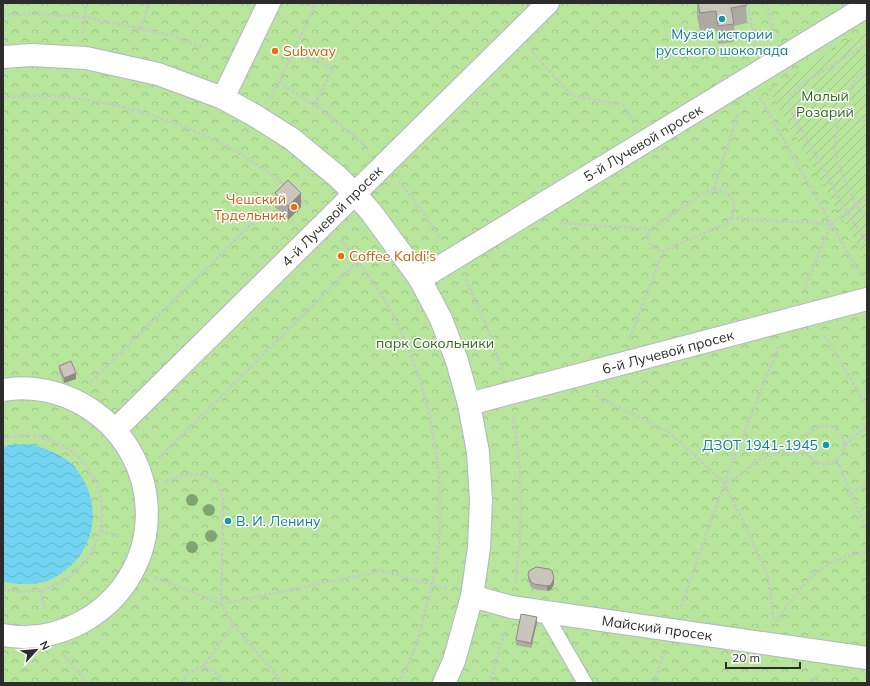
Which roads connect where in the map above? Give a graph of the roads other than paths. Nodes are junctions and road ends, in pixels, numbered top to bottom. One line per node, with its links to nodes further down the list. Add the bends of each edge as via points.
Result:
1 (269, 3): 5 (street)
2 (548, 3): 6 (street, 4-й Лучевой просек)
3 (867, 6): 7 (street, 5-й Лучевой просек)
4 (3, 57): 5 (street, via 31,55 81,58 158,74)
5 (223, 98): 6 (street, via 292,139)
6 (355, 194): 7 (street); 11 (street, 4-й Лучевой просек)
7 (420, 279): 10 (street, via 441,319 457,361)
8 (865, 290): 10 (street, 6-й Лучевой просек, via 792,319)
9 (3, 390): 11 (street, via 29,388 73,399 96,412)
10 (469, 404): 12 (street, via 478,452 481,500 479,548)
11 (115, 430): 14 (street, via 131,451 143,481 148,515 144,541 127,582 94,616 73,627 48,625 30,637)
12 (472, 596): 13 (street, Майский просек, via 511,607); 16 (street, via 454,661)
13 (544, 612): 15 (street, Майский просек); 17 (lane)
14 (3, 635)
15 (867, 658)
16 (444, 683)
17 (585, 683)

